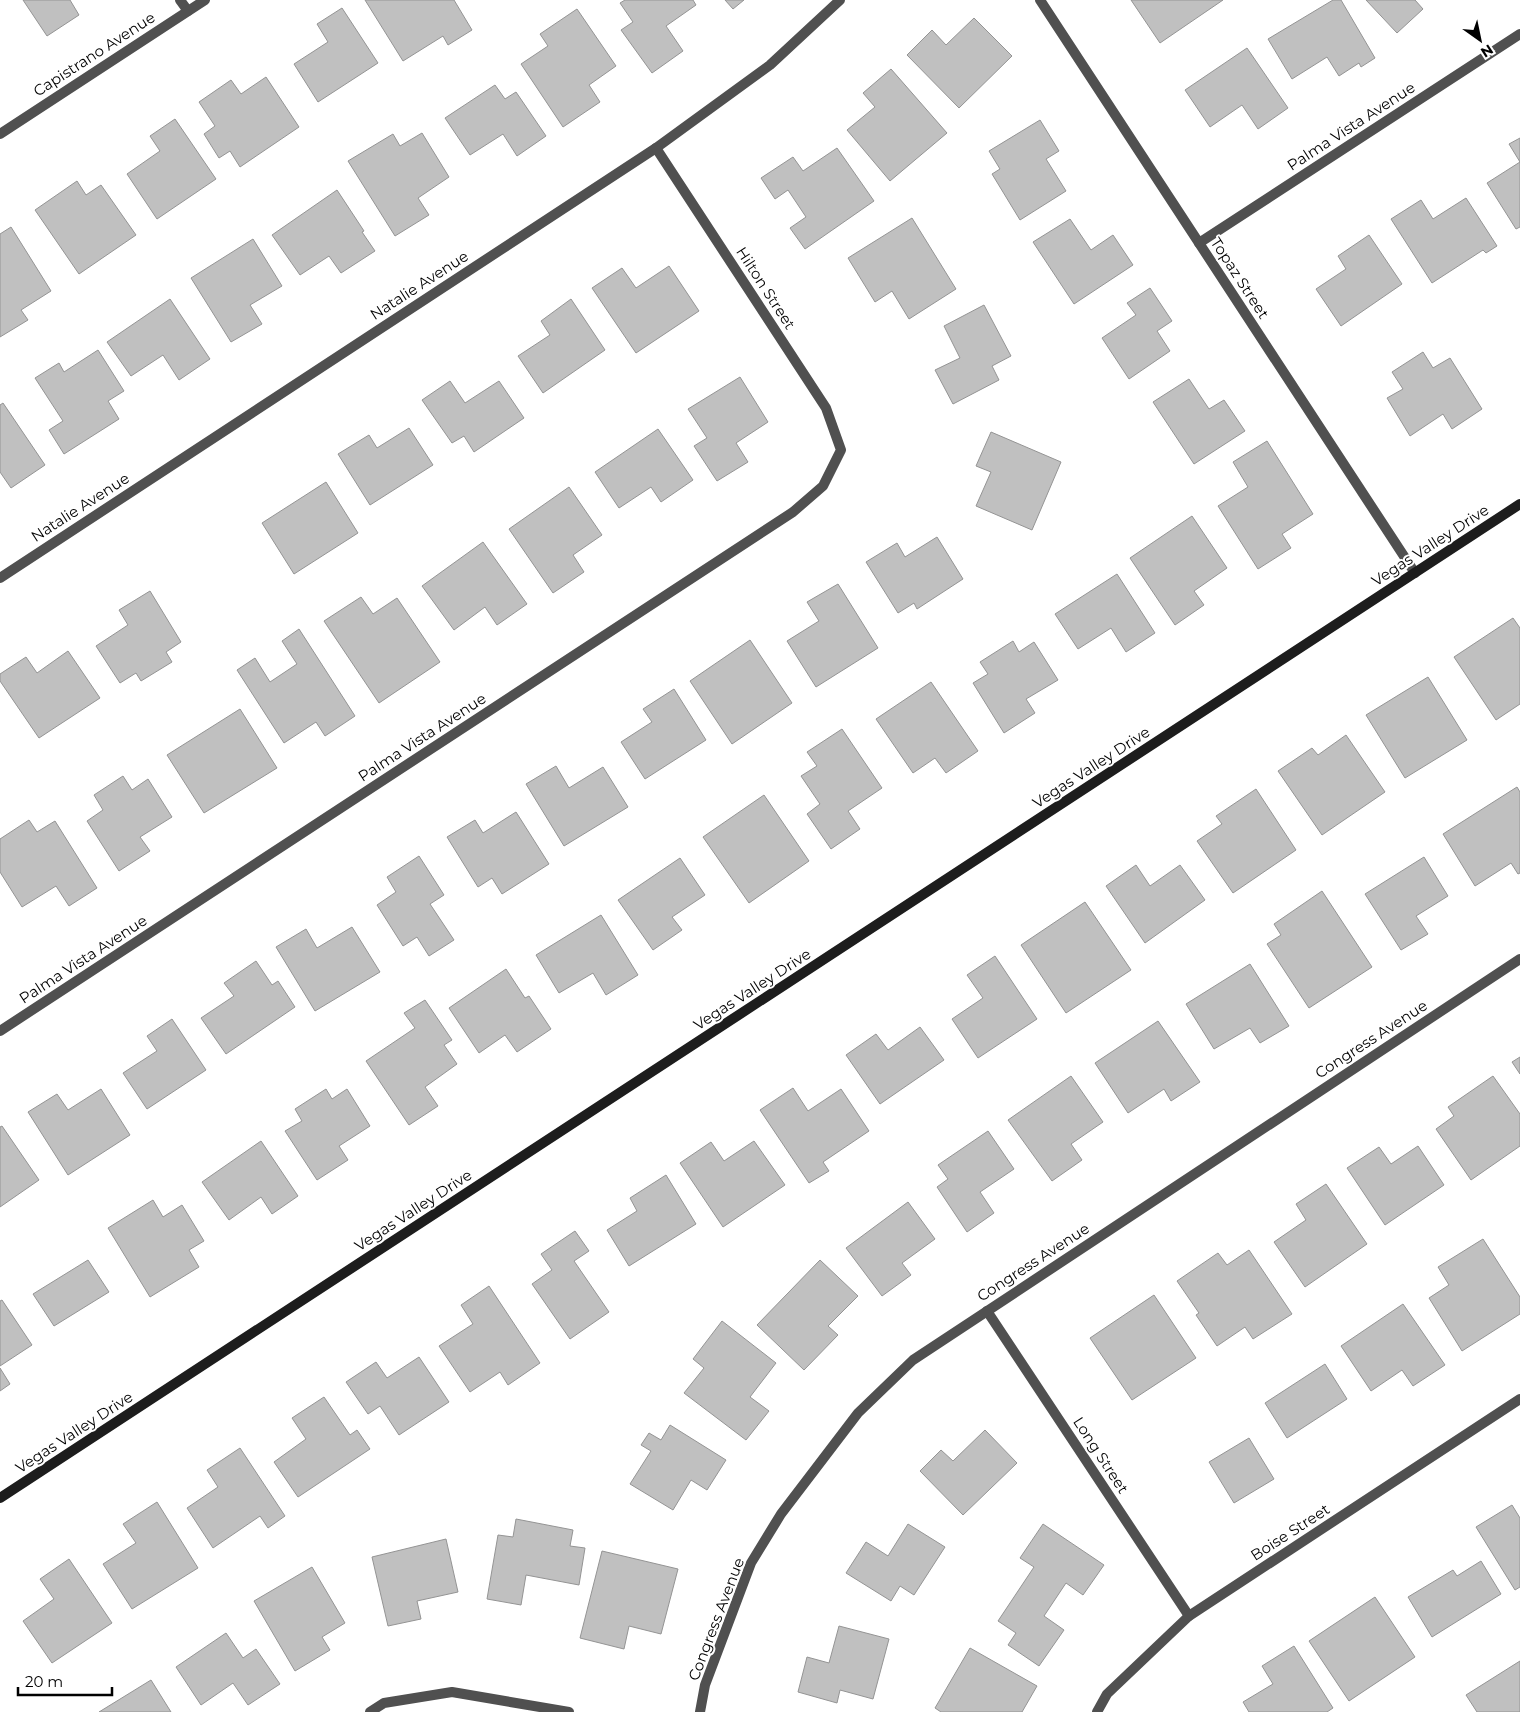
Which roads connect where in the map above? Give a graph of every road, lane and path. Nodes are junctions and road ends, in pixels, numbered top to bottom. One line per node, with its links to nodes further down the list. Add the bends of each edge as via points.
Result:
1 (180, 0): 5 (street)
2 (205, 0): 5 (street, Capistrano Avenue)
3 (840, 0): 8 (street, Natalie Avenue, via 770,65)
4 (1040, 0): 9 (street, Topaz Street)
5 (188, 11): 7 (street, Capistrano Avenue)
6 (1520, 34): 9 (street, Palma Vista Avenue)
7 (0, 134)
8 (656, 148): 10 (street, Hilton Street, via 826,408); 13 (street, Natalie Avenue)
9 (1199, 243): 12 (street, Topaz Street)
10 (841, 450): 15 (street, Palma Vista Avenue, via 823,486 794,512)
11 (1520, 504): 12 (street, Vegas Valley Drive)
12 (1415, 573): 18 (street, Vegas Valley Drive)
13 (0, 578)
14 (1520, 959): 16 (street, Congress Avenue)
15 (0, 1031)
16 (987, 1310): 19 (street, Long Street); 22 (street, Congress Avenue, via 913,1360 858,1413 781,1514 751,1563 705,1685)
17 (1520, 1399): 19 (street, Boise Street)
18 (0, 1498)
19 (1189, 1616): 23 (street, Boise Street, via 1107,1694)
20 (370, 1712): 21 (street, via 384,1703 452,1692)
21 (570, 1712)
22 (700, 1712)
23 (1097, 1712)

